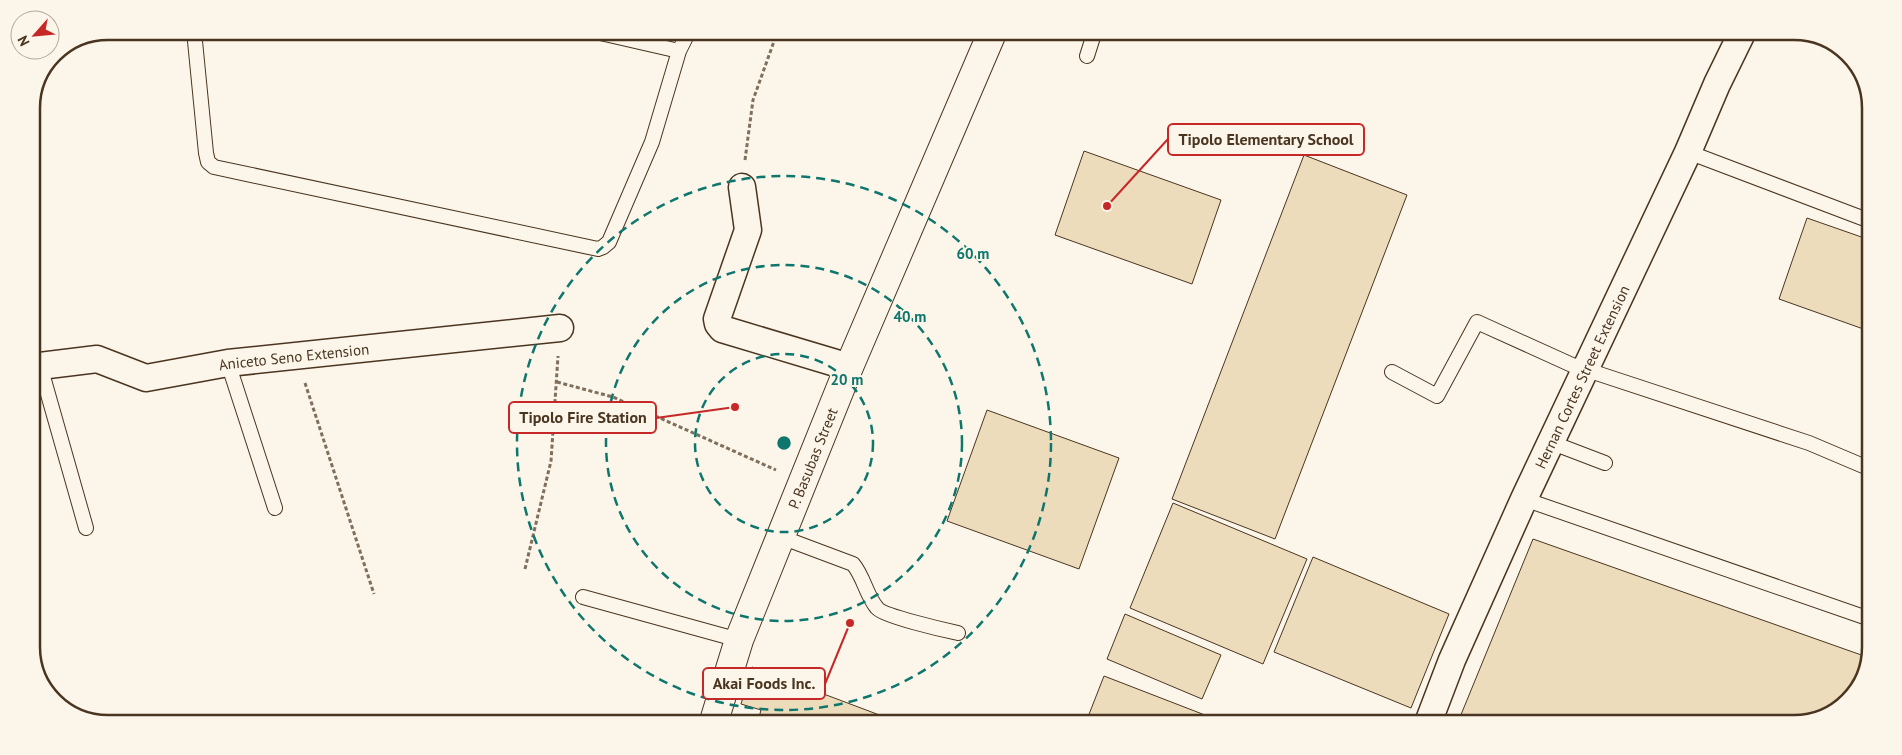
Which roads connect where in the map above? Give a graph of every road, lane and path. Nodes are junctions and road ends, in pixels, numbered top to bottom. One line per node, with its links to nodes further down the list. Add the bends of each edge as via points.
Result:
1 (195, 40): 8 (lane, via 206,153 208,162 214,167 598,249 609,242 652,142)
2 (631, 40): 8 (lane)
3 (684, 40): 8 (lane)
4 (774, 40): 11 (path, via 753,100)
5 (989, 40): 17 (street, P. Basubas Street)
6 (1092, 40): 9 (lane)
7 (1739, 40): 10 (street, Hernan Cortes Street Extension)
8 (679, 51)
9 (1087, 56)
10 (1688, 152): 12 (lane); 18 (street, Hernan Cortes Street Extension)
11 (742, 188): 17 (street, via 748,230 718,324 722,329)
12 (1862, 218)
13 (560, 328): 14 (street, Aniceto Seno Extension); 21 (path)
14 (296, 356): 15 (street, Aniceto Seno Extension); 31 (path)
15 (228, 363): 16 (street, Aniceto Seno Extension, via 146,378 97,359); 27 (lane)
16 (40, 366)
17 (849, 368): 25 (street, P. Basubas Street)
18 (1586, 370): 19 (lane, via 1477,322 1436,396); 22 (street, Hernan Cortes Street Extension); 24 (lane, via 1809,442)
19 (1392, 372)
20 (40, 380): 28 (lane)
21 (557, 382): 25 (path, via 613,397); 30 (path, via 552,461)
22 (1550, 442): 23 (lane); 26 (street, Hernan Cortes Street Extension)
23 (1604, 463)
24 (1862, 465)
25 (803, 483): 29 (street, P. Basubas Street)
26 (1524, 499): 33 (lane); 37 (street, Hernan Cortes Street Extension)
27 (275, 508)
28 (86, 528)
29 (781, 537): 34 (lane, via 853,564 881,612); 35 (street, P. Basubas Street)
30 (525, 569)
31 (374, 594)
32 (583, 597): 35 (lane)
33 (1862, 616)
34 (958, 633)
35 (739, 640): 36 (street, P. Basubas Street)
36 (716, 715)
37 (1431, 715)

